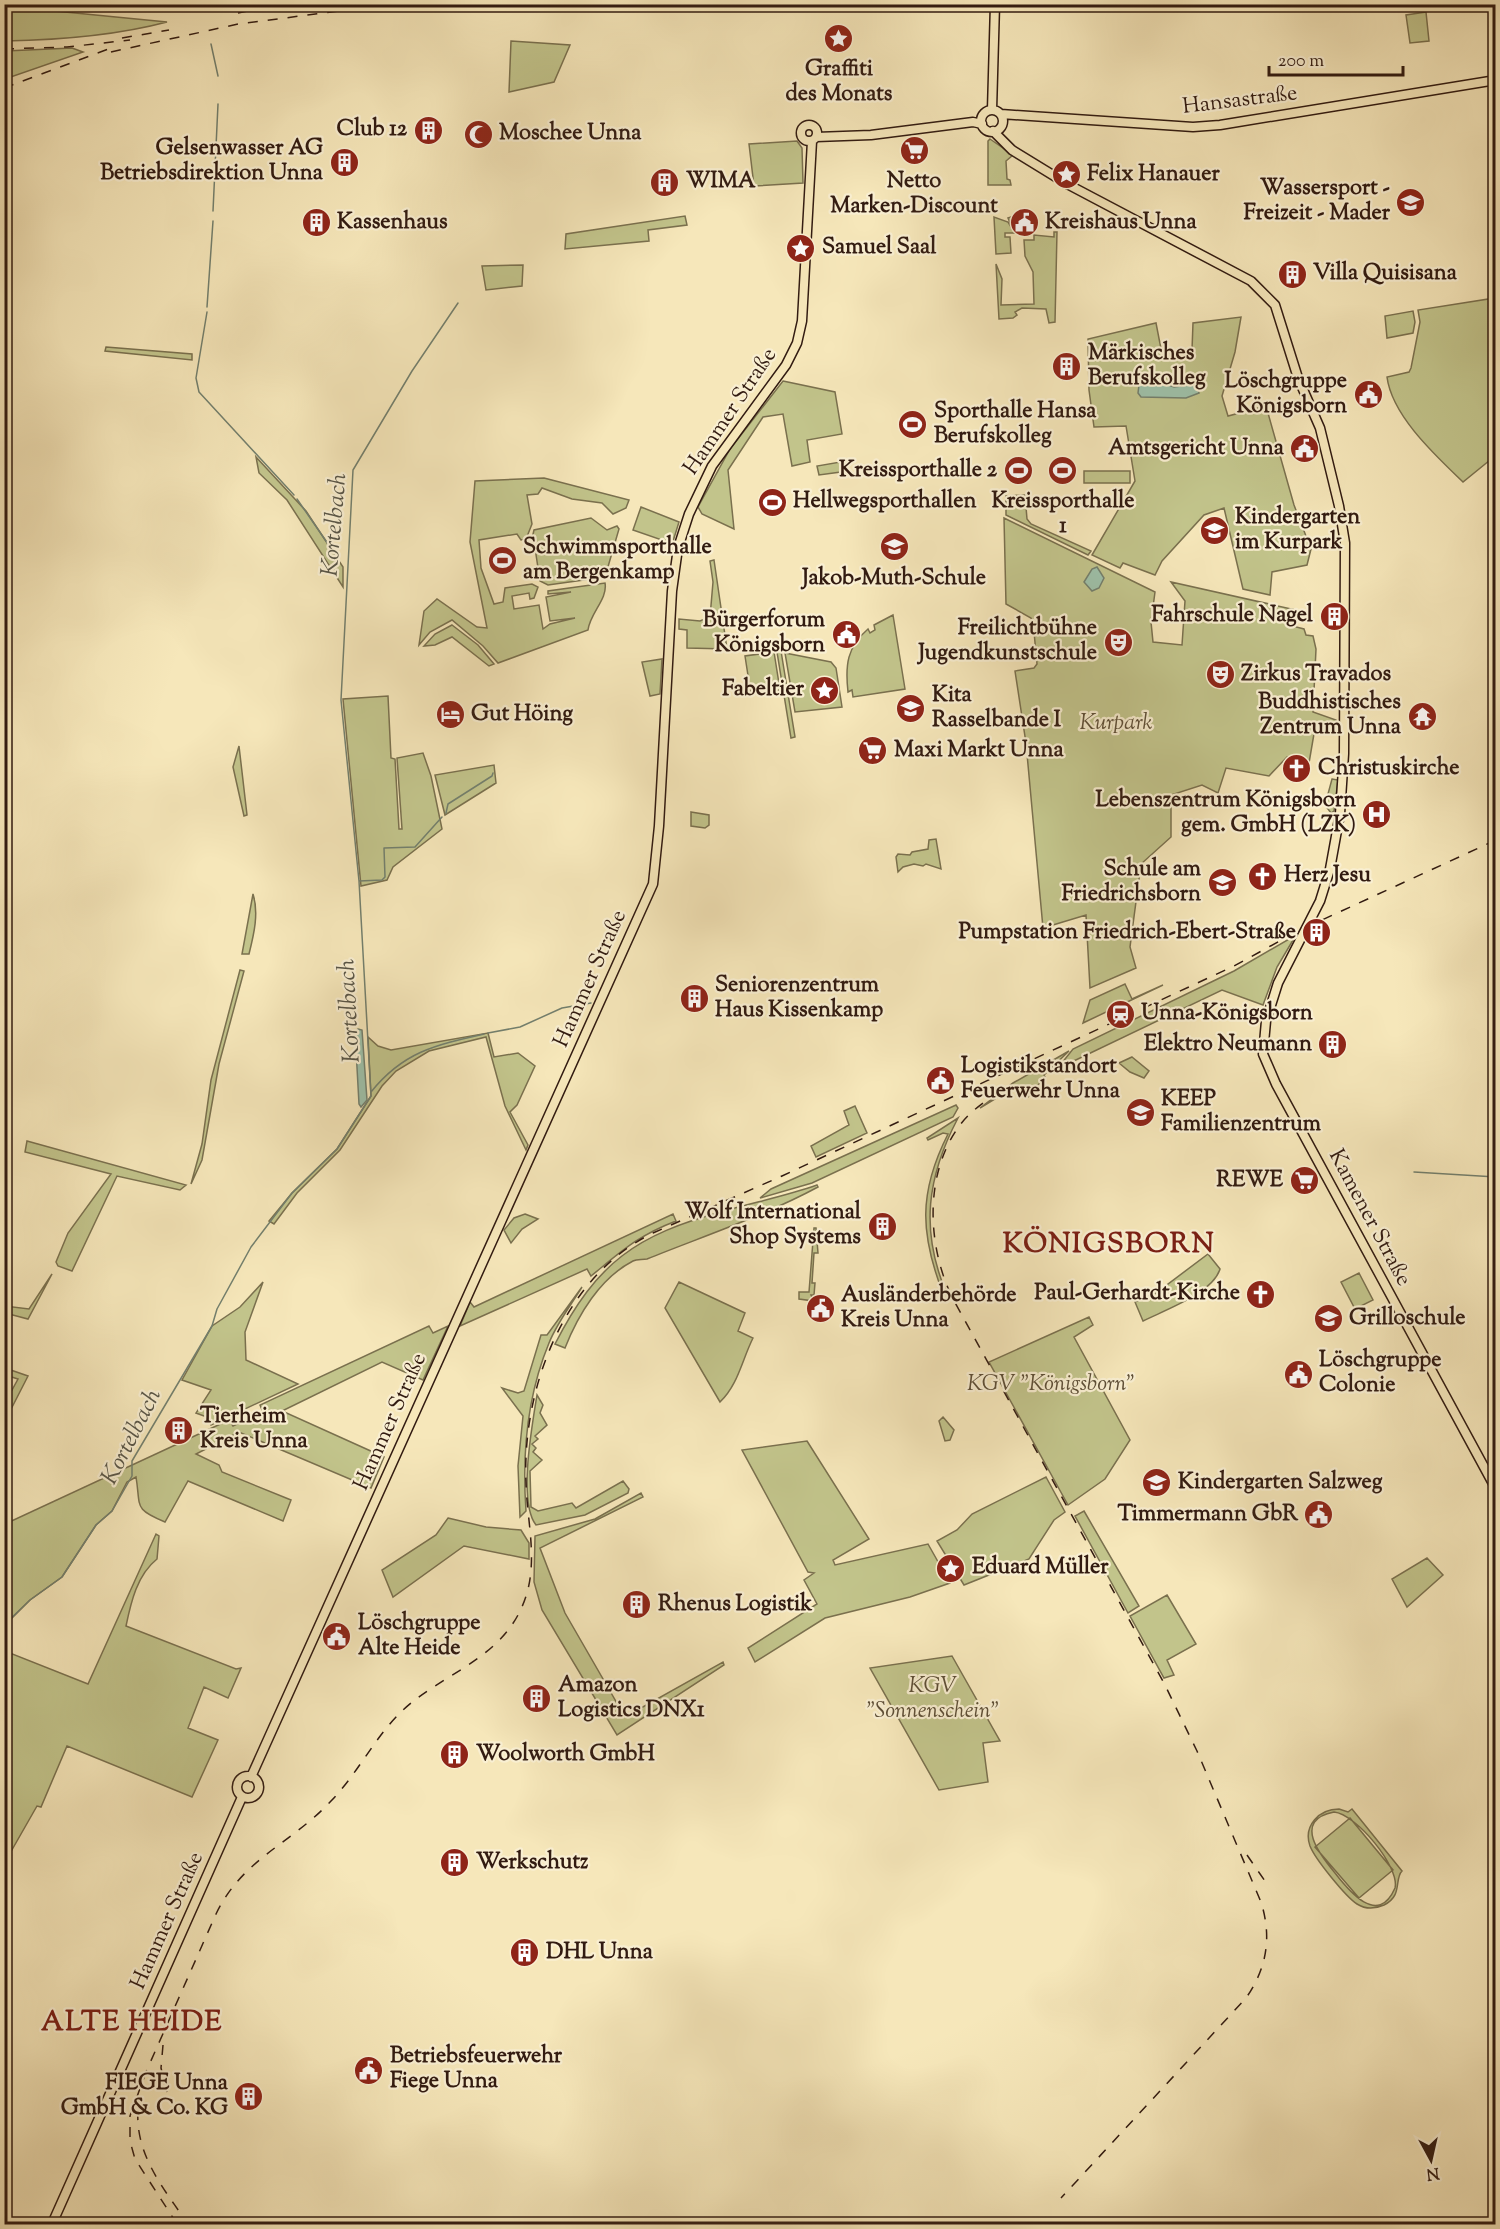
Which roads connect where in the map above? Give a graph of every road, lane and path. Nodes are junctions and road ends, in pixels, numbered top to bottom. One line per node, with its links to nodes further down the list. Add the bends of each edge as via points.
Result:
1 (995, 4): 3 (main road)
2 (1496, 80): 3 (main road, Hansastraße, via 1220,125 1168,127 1022,117)
3 (998, 119): 4 (main road); 4 (main road, via 986,129); 5 (main road, Kamener Straße, via 1012,150 1074,188 1240,274 1269,297 1320,428 1344,532 1344,764 1340,814 1330,868 1315,914 1270,1005 1264,1059)
4 (982, 120): 6 (main road, Hammer Straße, via 871,135 812,137 802,321 797,343 786,365 712,466 678,548 671,600 653,884)
5 (1496, 1489)
6 (251, 1777): 7 (main road, via 244,1776 238,1781); 7 (main road, via 258,1783 257,1792 249,1798)
7 (242, 1797): 8 (main road, Hammer Straße)
8 (52, 2224)

